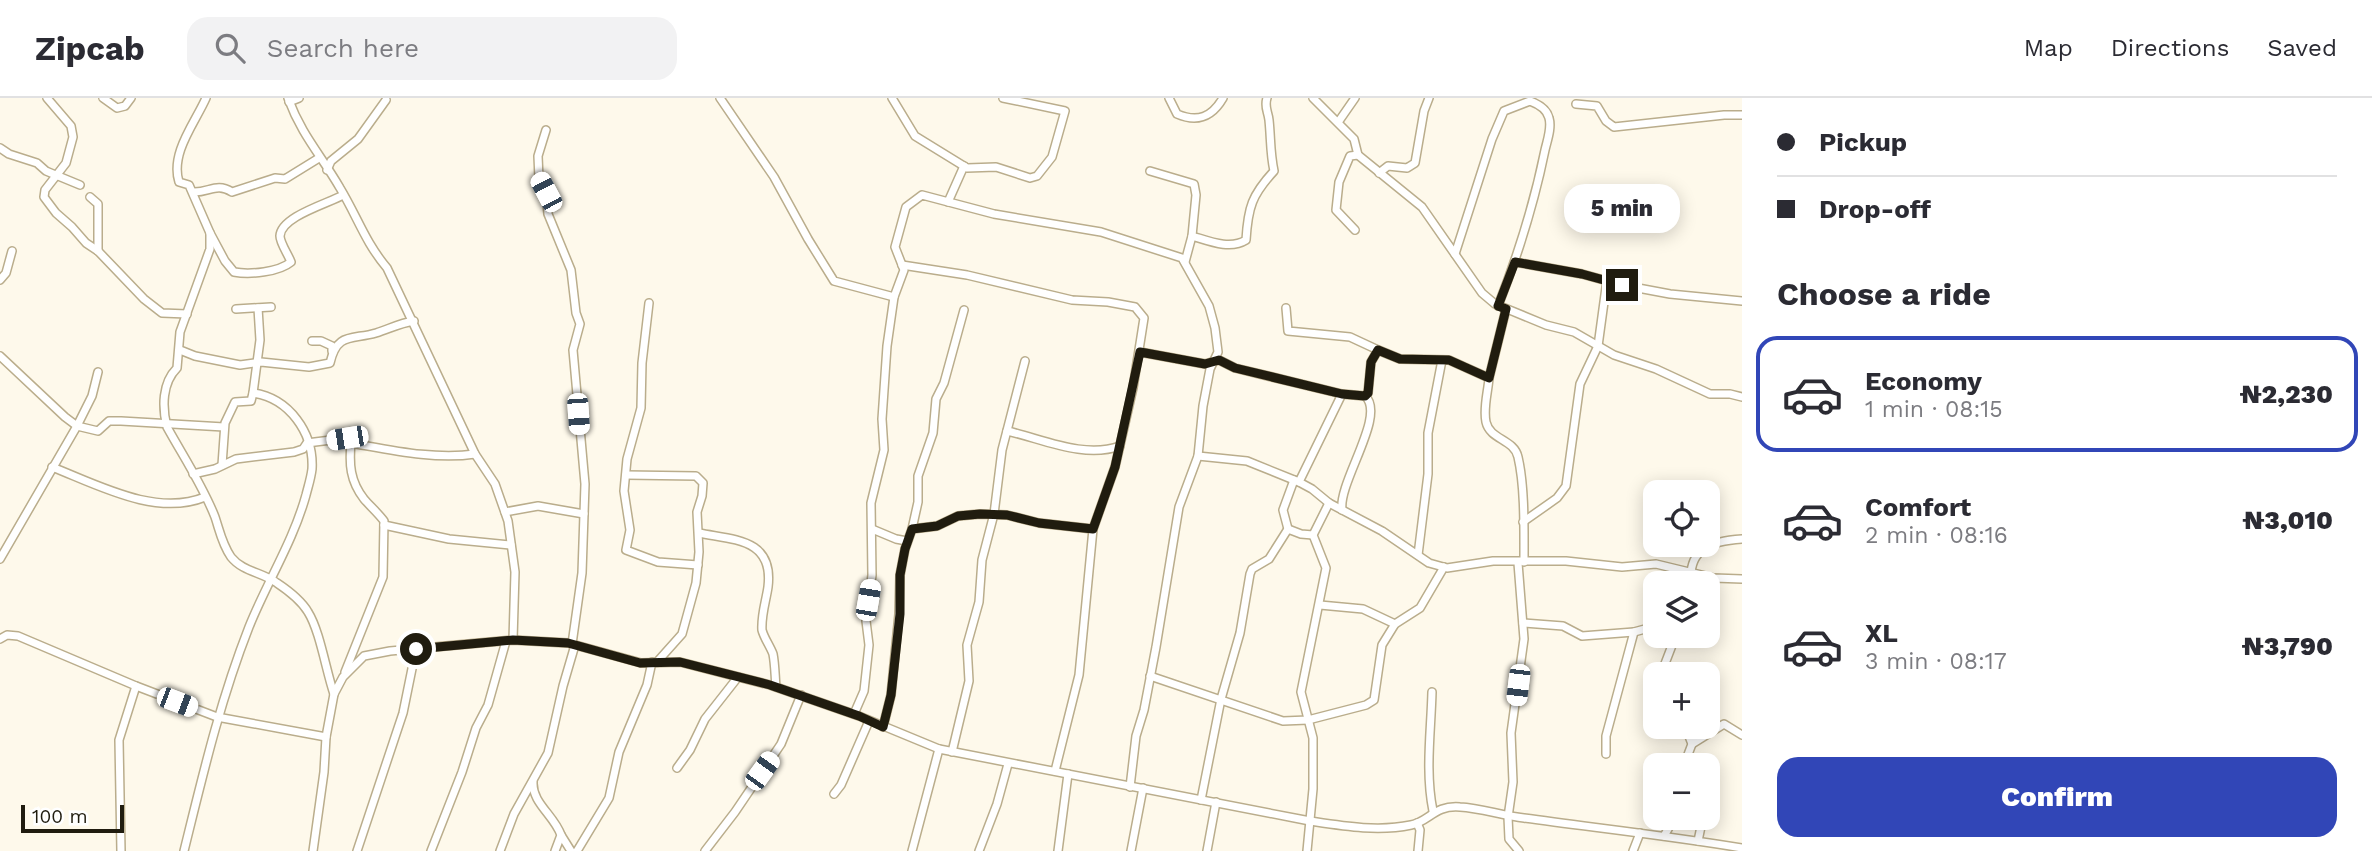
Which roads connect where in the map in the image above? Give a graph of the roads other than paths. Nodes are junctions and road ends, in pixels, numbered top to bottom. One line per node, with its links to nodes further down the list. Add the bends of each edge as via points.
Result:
1 (47, 98): 28 (street, via 71,126 73,137 66,163)
2 (103, 98): 3 (street, via 117,108)
3 (131, 98)
4 (206, 98): 30 (street, via 179,153 176,172 179,182)
5 (299, 98): 15 (street)
6 (719, 98): 45 (street, via 774,177 834,281)
7 (892, 98): 24 (street, via 915,136)
8 (1003, 98): 24 (street, via 1065,111 1052,157 1030,178 996,167)
9 (1169, 98): 10 (street, via 1177,114 1196,119 1206,117)
10 (1223, 98)
11 (1267, 98): 36 (street, via 1274,172 1257,190 1246,240 1220,244)
12 (1313, 98): 19 (street)
13 (1355, 98): 19 (street)
14 (1429, 98): 27 (street, via 1415,163 1407,168 1388,166)
15 (288, 100): 23 (street)
16 (386, 100): 25 (street, via 358,139 331,161)
17 (1576, 104): 18 (street, via 1597,106 1614,127)
18 (1742, 115)
19 (1339, 121): 22 (street, via 1354,139)
20 (546, 130): 91 (street, via 538,156 539,179 571,270 580,324 573,350)
21 (0, 148): 28 (street)
22 (1358, 155): 27 (street); 34 (street, via 1350,156 1339,182 1336,210)
23 (319, 158): 25 (street); 30 (street, via 285,179 275,178 241,191 218,186)
24 (964, 166): 33 (street)
25 (327, 170): 31 (street)
26 (1150, 172): 36 (street, via 1194,184)
27 (1379, 173): 39 (street, via 1422,207)
28 (57, 175): 29 (street); 38 (street, via 44,197)
29 (80, 185)
30 (193, 192): 35 (street)
31 (343, 195): 35 (street, via 303,212 283,228 281,240 291,261 285,267 257,274 234,272); 55 (street)
32 (90, 197): 38 (street, via 98,204)
33 (948, 202): 40 (street, via 1101,232 1162,250); 42 (street, via 922,195 906,206 895,247)
34 (1355, 230)
35 (210, 233): 54 (street)
36 (1192, 236): 40 (street)
37 (12, 251): 43 (street)
38 (98, 251): 54 (street, via 162,313)
39 (1455, 254): 41 (street, via 1504,111 1530,101 1540,105 1549,118 1549,129); 51 (street, via 1482,293)
40 (1185, 262): 65 (street, via 1209,306 1215,328 1219,352)
41 (1515, 262): 44 (street); 51 (street)
42 (902, 265): 45 (street); 61 (street, via 1072,300 1135,307 1144,318)
43 (0, 280)
44 (1606, 280): 46 (street, via 1670,294); 57 (street)
45 (894, 297): 95 (street, via 882,419 884,450 871,503)
46 (1742, 301)
47 (649, 303): 85 (street, via 641,408)
48 (271, 307): 49 (street)
49 (258, 308): 52 (street); 66 (street)
50 (1286, 308): 59 (street, via 1288,331 1350,337)
51 (1502, 308): 57 (street, via 1574,332); 68 (street)
52 (236, 309)
53 (964, 310): 96 (street, via 936,399 933,433 918,476)
54 (187, 314): 58 (street)
55 (414, 321): 60 (street, via 352,336); 80 (street)
56 (312, 341): 60 (street, via 332,346)
57 (1598, 346): 72 (street, via 1710,394); 93 (street, via 1580,384 1566,486 1558,498)
58 (180, 350): 66 (street, via 240,365); 73 (street, via 164,395)
59 (1378, 350): 63 (street, via 1400,359); 71 (street)
60 (332, 351): 66 (street, via 330,363 322,365)
61 (1140, 352): 65 (street); 79 (street)
62 (1, 358): 74 (street)
63 (1441, 360): 68 (street); 105 (street, via 1428,433 1429,474)
64 (1025, 361): 76 (street)
65 (1212, 362): 70 (street, via 1219,360); 81 (street)
66 (256, 363): 69 (street)
67 (98, 372): 74 (street)
68 (1489, 378): 93 (street, via 1486,424 1516,451)
69 (254, 393): 75 (street, via 251,401 235,402); 77 (street, via 285,404)
70 (1342, 394): 71 (street); 86 (street)
71 (1365, 396): 89 (street, via 1372,408 1343,489)
72 (1742, 397)
73 (166, 423): 74 (street, via 109,421 98,431); 75 (street); 84 (street)
74 (77, 426): 83 (street)
75 (225, 428): 82 (street)
76 (1007, 431): 79 (street, via 1096,451); 92 (street)
77 (307, 443): 78 (street, via 347,438); 82 (street, via 294,452); 112 (street, via 312,473 299,520)
78 (351, 443): 80 (street, via 454,457); 94 (street, via 349,465 354,483)
79 (1120, 446): 97 (street)
80 (475, 454): 90 (street, via 495,484)
81 (1198, 456): 86 (street, via 1247,461); 126 (street, via 1179,507)
82 (222, 465): 84 (street)
83 (52, 467): 87 (street, via 130,497 190,503); 104 (street)
84 (193, 474): 87 (street)
85 (626, 475): 99 (street, via 696,476 703,483 697,512); 107 (street, via 630,530 626,550 658,562)
86 (1296, 481): 88 (street); 98 (street, via 1283,510)
87 (205, 497): 112 (street, via 233,559)
88 (1329, 503): 89 (street); 100 (street)
89 (1342, 510): 105 (street)
90 (505, 512): 91 (street, via 538,506); 103 (street)
91 (584, 514): 121 (street)
92 (995, 514): 96 (street, via 958,516 937,526); 97 (street); 145 (street, via 982,560 979,602 967,645 969,681)
93 (1523, 522): 106 (street)
94 (384, 525): 103 (street, via 449,539); 123 (street, via 383,577)
95 (872, 529): 102 (street); 135 (street, via 866,621 869,645 864,691)
96 (912, 529): 102 (street)
97 (1093, 529): 150 (street, via 1079,675)
98 (1288, 529): 100 (street); 134 (street, via 1266,563 1251,569 1240,633)
99 (699, 533): 107 (street); 130 (street, via 739,540 756,547 765,559 768,584 762,632 773,654)
100 (1312, 535): 114 (street, via 1326,568)
101 (1742, 539): 110 (street, via 1708,545 1694,559)
102 (907, 541): 139 (street, via 891,695)
103 (511, 545): 120 (street, via 516,582)
104 (1, 555)
105 (1418, 555): 108 (street)
106 (1521, 562): 108 (street); 109 (street, via 1622,567 1656,564); 115 (street)
107 (698, 565): 125 (street, via 682,634)
108 (1444, 567): 116 (street, via 1420,608)
109 (1686, 571)
110 (1690, 571)
111 (1720, 578): 113 (street)
112 (271, 579): 132 (street, via 308,612); 136 (street)
113 (1742, 579)
114 (1320, 605): 116 (street, via 1363,609); 137 (street, via 1301,692)
115 (1522, 623): 118 (street, via 1563,626 1582,636); 159 (street)
116 (1395, 624): 137 (street, via 1379,653 1374,701)
117 (1643, 630): 118 (street)
118 (1634, 632): 147 (street, via 1606,736)
119 (0, 639): 129 (street, via 18,636)
120 (510, 640): 121 (street); 122 (street); 173 (street)
121 (573, 645): 125 (street); 152 (street, via 548,753)
122 (416, 649): 124 (street); 172 (street, via 403,713)
123 (354, 651): 124 (street); 127 (street)
124 (364, 656): 127 (street)
125 (654, 663): 128 (street, via 680,662); 177 (street, via 619,752 609,798)
126 (1150, 676): 134 (street); 153 (street)
127 (343, 677): 132 (street)
128 (738, 677): 130 (street); 149 (street, via 705,719)
129 (136, 686): 136 (street); 169 (street, via 119,740)
130 (776, 687): 133 (street)
131 (1432, 692): 158 (street, via 1428,768)
132 (334, 694): 141 (street)
133 (801, 695): 135 (street); 178 (street, via 781,744)
134 (1221, 699): 137 (street, via 1283,721); 156 (street)
135 (853, 714): 138 (street)
136 (217, 717): 141 (street); 170 (street)
137 (1308, 720): 160 (street, via 1313,765)
138 (869, 721): 139 (street); 155 (street)
139 (883, 727): 144 (street)
140 (1742, 734): 143 (street, via 1724,724)
141 (326, 737): 171 (street)
142 (1690, 739): 143 (street)
143 (1692, 744): 146 (street)
144 (939, 749): 145 (street); 179 (street)
145 (952, 752): 148 (street)
146 (1689, 753)
147 (1606, 754)
148 (1009, 764): 150 (street); 180 (street)
149 (677, 768)
150 (1055, 771): 151 (street)
151 (1068, 774): 153 (street); 181 (street)
152 (533, 781): 165 (street, via 534,795); 174 (street)
153 (1130, 787): 154 (street)
154 (1143, 788): 156 (street); 182 (street)
155 (834, 794)
156 (1202, 800): 157 (street)
157 (1216, 802): 160 (street); 183 (street)
158 (1433, 811): 159 (street, via 1461,807); 161 (street)
159 (1508, 817): 164 (street); 186 (street, via 1510,839)
160 (1310, 821): 161 (street, via 1363,828); 184 (street)
161 (1417, 823): 185 (street)
162 (1667, 830): 166 (street)
163 (1700, 830): 167 (street)
164 (1640, 833): 166 (street); 187 (street)
165 (561, 835): 175 (street); 176 (street)
166 (1664, 836): 167 (street)
167 (1698, 841): 168 (street)
168 (1742, 848)
169 (121, 851)
170 (184, 851)
171 (313, 851)
172 (358, 851)
173 (430, 851)
174 (500, 851)
175 (555, 851)
176 (571, 851)
177 (577, 851)
178 (705, 851)
179 (912, 851)
180 (979, 851)
181 (1058, 851)
182 (1131, 851)
183 (1207, 851)
184 (1307, 851)
185 (1418, 851)
186 (1519, 851)
187 (1633, 851)

